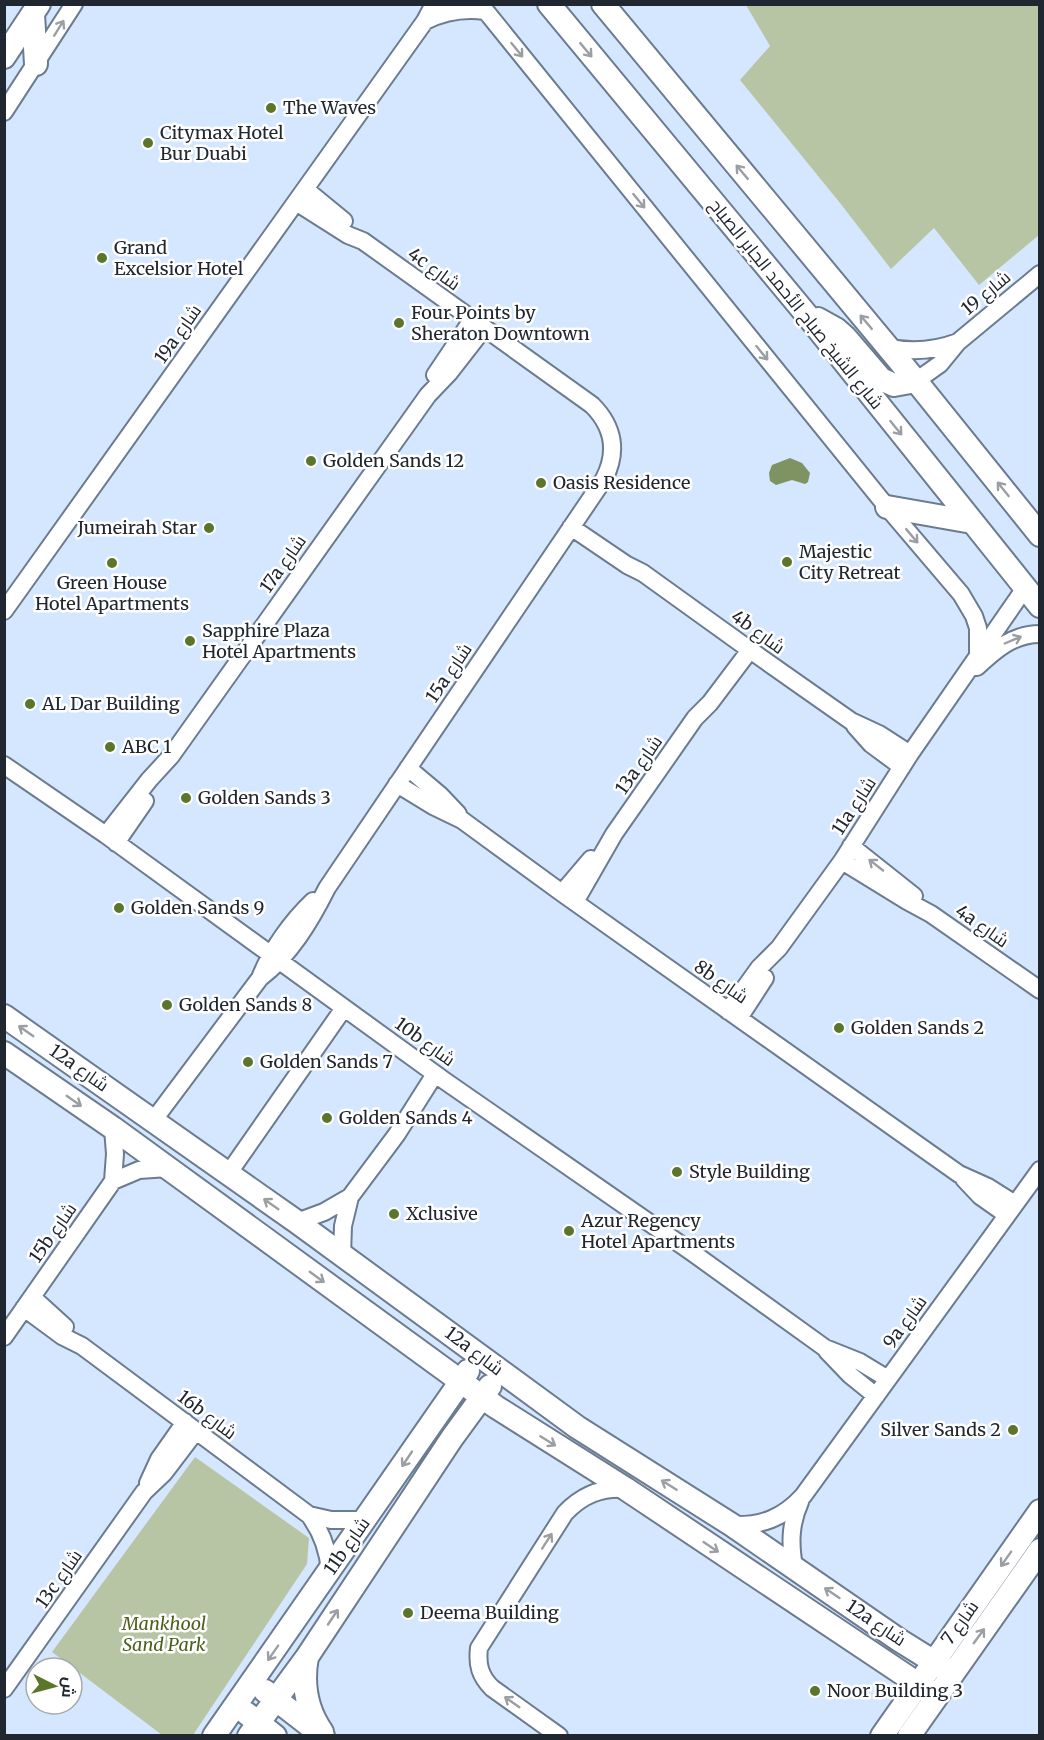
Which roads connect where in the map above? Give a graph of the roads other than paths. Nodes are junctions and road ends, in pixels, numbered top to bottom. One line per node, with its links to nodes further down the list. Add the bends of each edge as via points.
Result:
1 (74, 4): 9 (street, one-way to 1)
2 (434, 4): 7 (street, 19a شارع)
3 (549, 4): 13 (street, شارع الشيخ صباح الأحمد الجابر الصباح, one-way to 13)
4 (603, 4): 16 (street, one-way to 4)
5 (483, 8): 7 (street, via 454,11); 19 (street, one-way to 19)
6 (36, 9): 8 (street); 9 (street)
7 (425, 21): 11 (street, 19a شارع)
8 (4, 57)
9 (36, 64): 10 (street)
10 (4, 112)
11 (300, 195): 14 (street, 4c شارع, via 346,223 363,241); 25 (street, 19a شارع)
12 (1040, 274): 15 (street, شارع 19)
13 (806, 314): 17 (street, via 836,329 880,379 901,385); 21 (street, شارع الشيخ صباح الأحمد الجابر الصباح, one-way to 21)
14 (478, 324): 18 (street, 4c شارع, via 601,414 612,434 613,446); 35 (street, 17a شارع, via 435,376 428,395 171,756 156,785)
15 (958, 342): 16 (street, شارع 19, via 930,350); 17 (street, شارع 19, via 940,364)
16 (886, 347): 17 (street)
17 (916, 381): 22 (street, one-way to 17)
18 (604, 479): 20 (street, 15a شارع)
19 (887, 507): 21 (street); 28 (street, one-way to 28, via 968,604 978,627)
20 (574, 522): 27 (street, 4b شارع, via 626,554 643,573); 32 (street, 15a شارع)
21 (972, 522): 23 (street, شارع الشيخ صباح الأحمد الجابر الصباح)
22 (1040, 535)
23 (1032, 586): 24 (street, شارع الشيخ صباح الأحمد الجابر الصباح); 28 (street, 11a شارع)
24 (1040, 606)
25 (4, 610)
26 (1040, 634): 29 (street, 11a شارع, one-way to 26, via 1001,645)
27 (745, 647): 30 (street, 4b شارع, via 851,721 879,734); 38 (street, 13a شارع, via 704,698 695,718)
28 (978, 654): 29 (street, 11a شارع)
29 (958, 683): 30 (street, 11a شارع)
30 (906, 760): 36 (street, 11a شارع)
31 (4, 765): 35 (street, 10b شارع)
32 (408, 768): 33 (street, 15a شارع); 34 (street, 8b شارع)
33 (397, 784): 34 (street, 8b شارع); 40 (street, 15a شارع, via 327,888 304,930)
34 (462, 820): 38 (street, 8b شارع)
35 (111, 839): 40 (street, 10b شارع)
36 (851, 846): 37 (street, 11a شارع); 39 (street, 4a شارع, one-way to 36)
37 (842, 861): 39 (street, 4a شارع); 43 (street, 11a شارع, via 779,948 759,968)
38 (569, 898): 43 (street, 8b شارع)
39 (931, 914): 41 (street, 4a شارع)
40 (275, 959): 42 (street, 10b شارع); 47 (street, 15a شارع)
41 (1040, 990)
42 (344, 1008): 46 (street, 10b شارع); 51 (street)
43 (734, 1015): 54 (street, 8b شارع, via 959,1174 980,1196)
44 (4, 1016): 47 (street, 12a شارع, one-way to 44)
45 (6, 1055): 48 (street, 12a شارع, one-way to 48)
46 (440, 1077): 53 (street, via 418,1113 397,1134); 59 (street, 10b شارع)
47 (153, 1121): 51 (street, 12a شارع)
48 (113, 1128): 49 (street, 12a شارع); 52 (street)
49 (168, 1168): 52 (street, via 139,1170); 61 (street, 12a شارع, one-way to 61)
50 (1040, 1170): 54 (street, 9a شارع)
51 (228, 1174): 55 (street, 12a شارع, one-way to 51)
52 (113, 1181): 57 (street, 15b شارع)
53 (350, 1197): 55 (street); 56 (street)
54 (1011, 1209): 63 (street, 9a شارع)
55 (297, 1222): 56 (street, 12a شارع)
56 (342, 1255): 60 (street, 12a شارع)
57 (28, 1302): 58 (street, 15b شارع); 69 (street, 16b شارع, via 67,1328 82,1346)
58 (4, 1337)
59 (825, 1348): 63 (street, 10b شارع); 65 (street, 10b شارع)
60 (480, 1355): 62 (street, 12a شارع); 64 (street, 11b شارع)
61 (431, 1360): 64 (street, 12a شارع); 67 (street, via 440,1387)
62 (500, 1371): 66 (street, 11b شارع); 76 (street, 12a شارع, one-way to 62, via 577,1426)
63 (888, 1379): 65 (street, 9a شارع)
64 (460, 1382): 66 (street, 12a شارع); 67 (street, 11b شارع)
65 (876, 1396): 72 (street, 9a شارع)
66 (482, 1397): 68 (street, 12a شارع); 70 (street, 11b شارع)
67 (440, 1411): 75 (street, 11b شارع, one-way to 75)
68 (519, 1423): 70 (street, via 483,1423); 71 (street, 12a شارع, one-way to 71)
69 (191, 1427): 74 (street, 16b شارع); 88 (street, 13c شارع, via 164,1473 144,1492)
70 (453, 1438): 82 (street, 11b شارع, one-way to 70)
71 (626, 1489): 83 (street, 12a شارع, one-way to 83); 96 (street, one-way to 71, via 484,1680 479,1648 565,1513 592,1493)
72 (803, 1496): 76 (street, 9a شارع, via 779,1517 748,1526); 78 (street, 9a شارع, via 791,1531)
73 (1040, 1511): 80 (street, شارع 7, one-way to 80)
74 (309, 1515): 75 (street, 16b شارع); 79 (street, 16b شارع, via 327,1547)
75 (366, 1520): 79 (street, 11b شارع)
76 (732, 1525): 78 (street, 12a شارع)
77 (1039, 1550): 85 (street, شارع 7, one-way to 77)
78 (794, 1568): 81 (street, 12a شارع, one-way to 78)
79 (330, 1571): 86 (street, 11b شارع, one-way to 86)
80 (958, 1627): 81 (street, via 927,1638); 84 (street, شارع 7)
81 (899, 1640): 84 (street, 12a شارع)
82 (307, 1657): 90 (street, 11b شارع); 95 (street, via 307,1701)
83 (881, 1660): 87 (street, 12a شارع); 92 (street, via 893,1692)
84 (932, 1661): 85 (street, 12a شارع); 87 (street, شارع 7)
85 (952, 1673): 89 (street, شارع 7)
86 (252, 1682): 90 (street); 91 (street, 11b شارع)
87 (917, 1684): 89 (street, 12a شارع); 92 (street, شارع 7)
88 (4, 1689)
89 (936, 1696): 97 (street, شارع 7)
90 (276, 1700): 93 (street, 11b شارع); 95 (street)
91 (236, 1705): 93 (street); 94 (street, 11b شارع)
92 (887, 1727)
93 (261, 1731)
94 (214, 1736)
95 (324, 1736)
96 (560, 1736)
97 (909, 1736)

